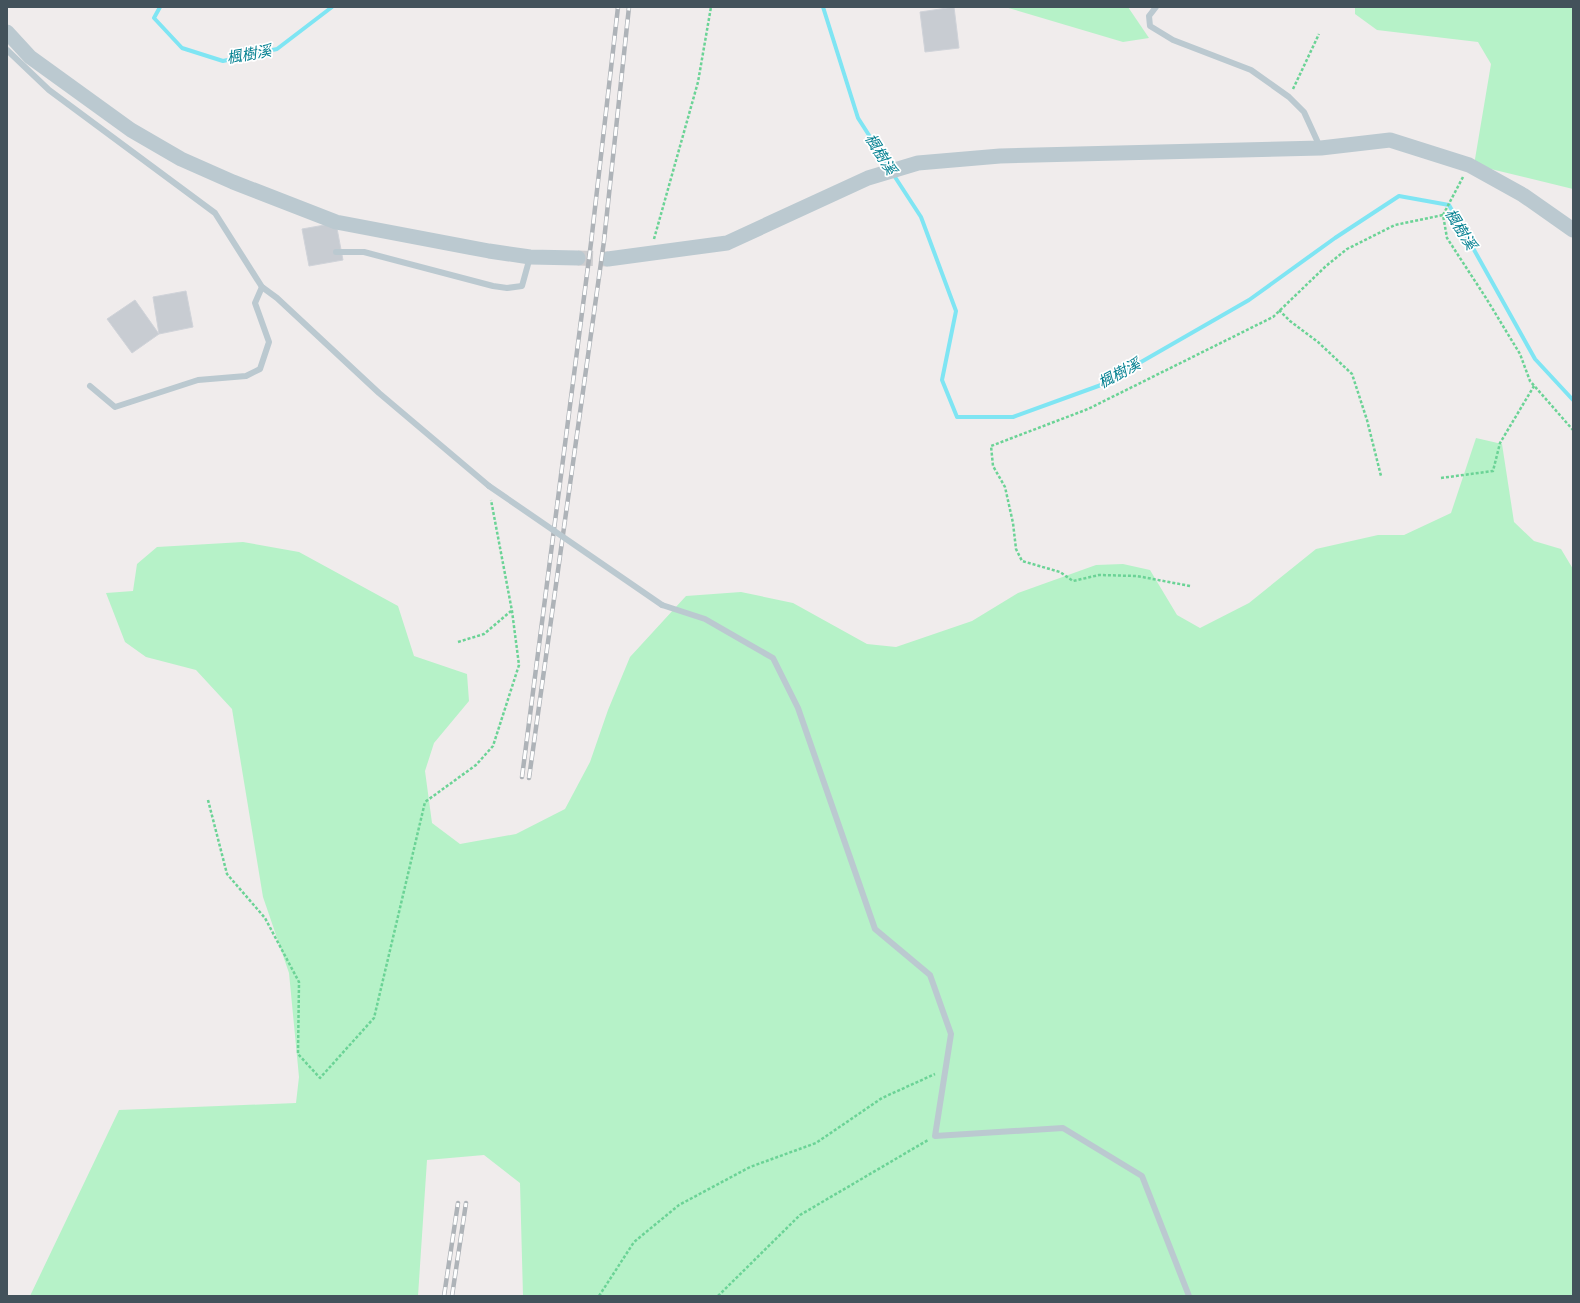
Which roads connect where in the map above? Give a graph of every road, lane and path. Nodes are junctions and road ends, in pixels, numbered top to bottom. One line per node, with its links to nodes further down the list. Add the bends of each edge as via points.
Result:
1 (711, 7): 12 (path, via 698,82)
2 (1156, 7): 6 (lane, via 1149,16 1150,26 1173,40 1251,70)
3 (7, 32): 13 (street, via 30,57 131,130 200,168 336,222)
4 (1319, 34): 6 (path)
5 (7, 50): 16 (lane, via 49,90 215,213)
6 (1289, 96): 7 (lane, via 1304,112)
7 (1321, 148): 8 (street, via 1390,140); 12 (street, via 1000,156 918,163 868,178 727,243)
8 (1470, 165): 9 (path); 10 (street, via 1524,195)
9 (1443, 215): 17 (path, via 1395,225 1347,249); 19 (path, via 1447,238 1516,348)
10 (1573, 230)
11 (336, 252): 13 (lane, via 364,252 507,288 522,286)
12 (650, 254): 15 (street)
13 (530, 257): 14 (street)
14 (578, 258)
15 (608, 259)
16 (262, 286): 18 (lane, via 254,303 269,342 260,369 246,376 198,380 115,407); 23 (lane, via 379,393)
17 (1280, 310): 21 (path, via 1290,322 1318,342 1352,374 1367,420); 24 (path, via 1273,317 1088,409 991,446 993,466 1004,487 1016,549 1022,561 1060,572 1073,581 1099,575 1137,576)
18 (90, 386)
19 (1534, 386): 20 (path); 22 (path, via 1500,442 1493,471)
20 (1573, 430)
21 (1380, 476)
22 (1442, 478)
23 (489, 486): 25 (path); 28 (lane, bridge, via 662,605 705,620 773,658 798,708 875,929 930,975 951,1034)
24 (1190, 586)
25 (512, 611): 26 (path, via 484,634); 27 (path, via 519,666 492,746 476,765 425,802 374,1018 320,1078 298,1054 299,982 265,918 227,874)
26 (458, 642)
27 (208, 800)
28 (946, 1069): 29 (lane); 30 (path, via 882,1098 816,1142 750,1167 679,1205 634,1242)
29 (935, 1136): 31 (path, via 800,1215); 32 (lane, via 1063,1128 1142,1176)
30 (599, 1296)
31 (718, 1296)
32 (1189, 1296)

